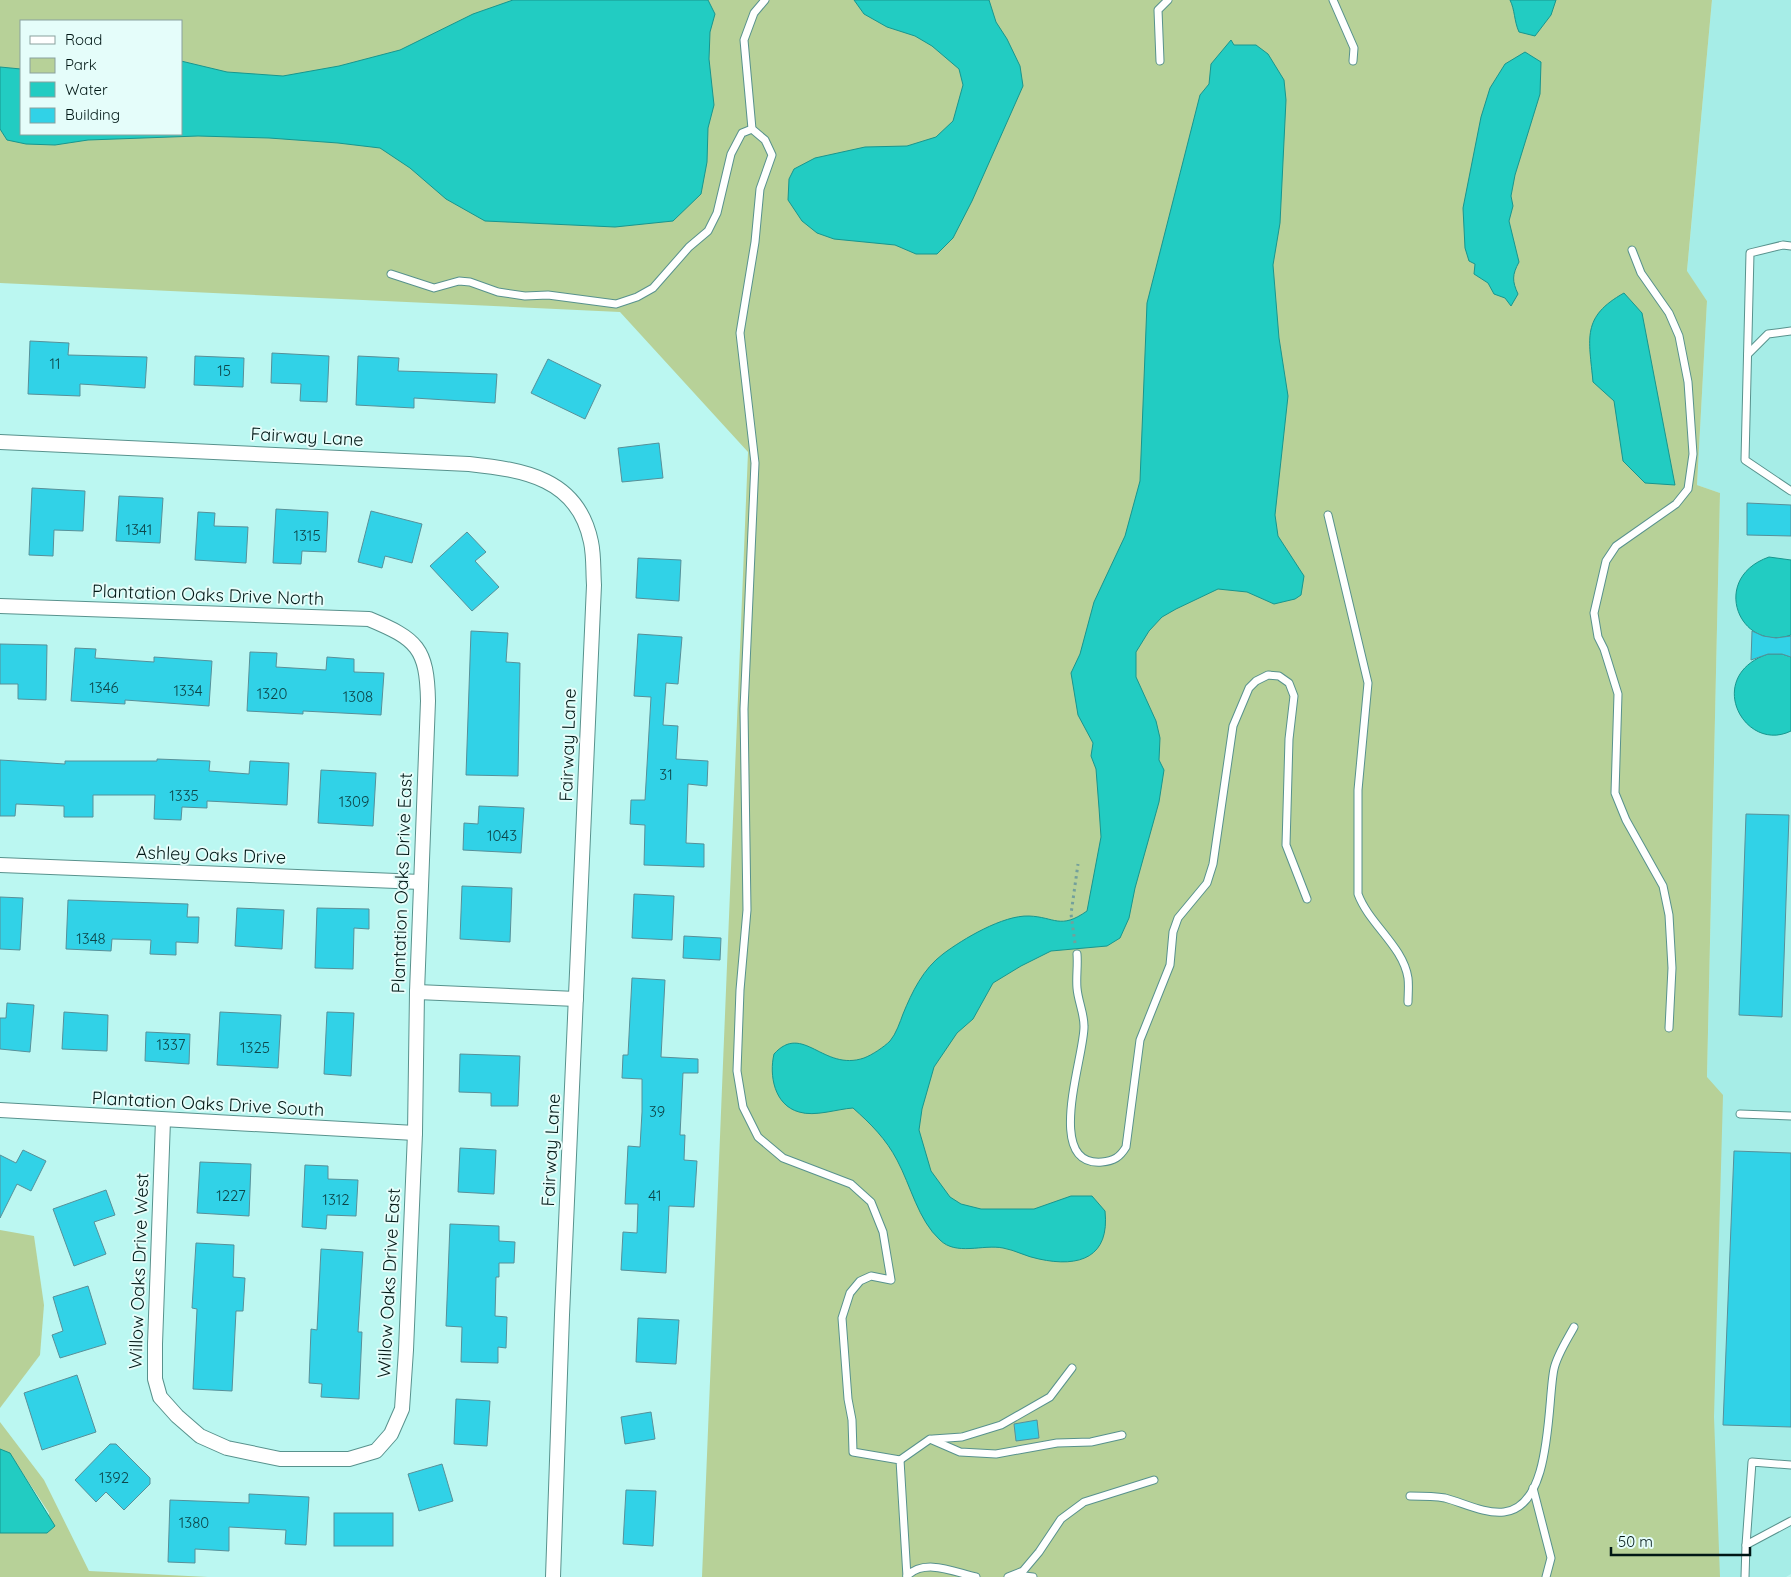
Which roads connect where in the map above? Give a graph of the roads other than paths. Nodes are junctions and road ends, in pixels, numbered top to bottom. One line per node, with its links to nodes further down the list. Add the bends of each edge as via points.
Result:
1 (765, 0): 6 (lane, via 754,13 744,40)
2 (1168, 0): 4 (lane, via 1158,10)
3 (1332, 0): 5 (lane, via 1354,48)
4 (1160, 61)
5 (1353, 61)
6 (752, 129): 9 (lane, via 742,133 730,154 717,213 708,231 689,247 653,288 637,296 616,304 548,295 525,296 459,281 434,288); 35 (lane, via 765,140 772,154 760,189 756,242 740,333 755,463 744,709 747,910 736,1071 743,1107 758,1137 783,1158 852,1184 871,1202 882,1232 891,1280 871,1276 860,1281 850,1293 842,1318 853,1452)
7 (1791, 246): 11 (lane, via 1750,253)
8 (1632, 250): 24 (lane, via 1640,273 1669,313 1679,336 1688,382 1693,454 1688,489 1676,504 1616,546 1606,561 1594,613 1598,638 1618,694 1615,793 1626,820 1663,886 1669,915 1672,968)
9 (391, 274)
10 (1791, 331): 11 (lane, via 1768,334)
11 (1748, 354): 13 (lane, via 1745,460)
12 (0, 442): 22 (street, Fairway Lane, via 508,468 552,483 577,507 592,542 594,585)
13 (1791, 491)
14 (1328, 515): 23 (lane, via 1368,683 1358,790 1358,894 1362,907 1401,959 1408,978)
15 (0, 606): 16 (street, Plantation Oaks Drive North, via 369,619)
16 (410, 639): 18 (street, Plantation Oaks Drive East, via 427,672)
17 (0, 865): 18 (street, Ashley Oaks Drive)
18 (421, 882): 21 (street, Plantation Oaks Drive East)
19 (1307, 899): 20 (lane, via 1286,845 1289,739 1294,696 1289,683 1279,676 1268,675 1249,688 1233,726 1207,883 1178,918 1173,932 1170,965 1140,1040 1126,1146 1121,1156 1111,1161 1085,1159 1077,1152 1071,1138 1069,1120 1084,1026 1077,988)
20 (1077, 954)
21 (417, 992): 22 (street); 29 (street, Plantation Oaks Drive East)
22 (576, 999): 44 (street, Fairway Lane)
23 (1408, 1002)
24 (1669, 1028)
25 (0, 1110): 28 (street, Plantation Oaks Drive South)
26 (1740, 1114): 27 (lane)
27 (1791, 1116)
28 (163, 1120): 29 (street, Plantation Oaks Drive South); 32 (street, Willow Oaks Drive West, via 154,1379 160,1397 200,1436 227,1448 280,1459 349,1459 376,1451)
29 (415, 1133): 32 (street, Willow Oaks Drive East, via 402,1409)
30 (1574, 1327): 38 (lane, via 1555,1366 1546,1457)
31 (1072, 1368): 34 (lane, via 1050,1397 1001,1425 962,1437)
32 (391, 1434)
33 (1122, 1435): 34 (lane, via 996,1454 960,1452)
34 (930, 1439): 35 (lane)
35 (900, 1460): 42 (lane)
36 (1791, 1465): 41 (lane, via 1752,1462)
37 (1154, 1480): 43 (lane, via 1084,1502 1060,1519 1023,1571)
38 (1533, 1488): 39 (lane, via 1520,1505 1506,1512 1442,1498); 47 (lane, via 1551,1558)
39 (1410, 1496)
40 (1791, 1521): 41 (lane)
41 (1746, 1545): 48 (lane)
42 (907, 1576): 45 (lane, via 913,1570 926,1566)
43 (1011, 1576): 46 (lane)
44 (553, 1577)
45 (976, 1577)
46 (1032, 1577)
47 (1546, 1577)
48 (1746, 1577)

